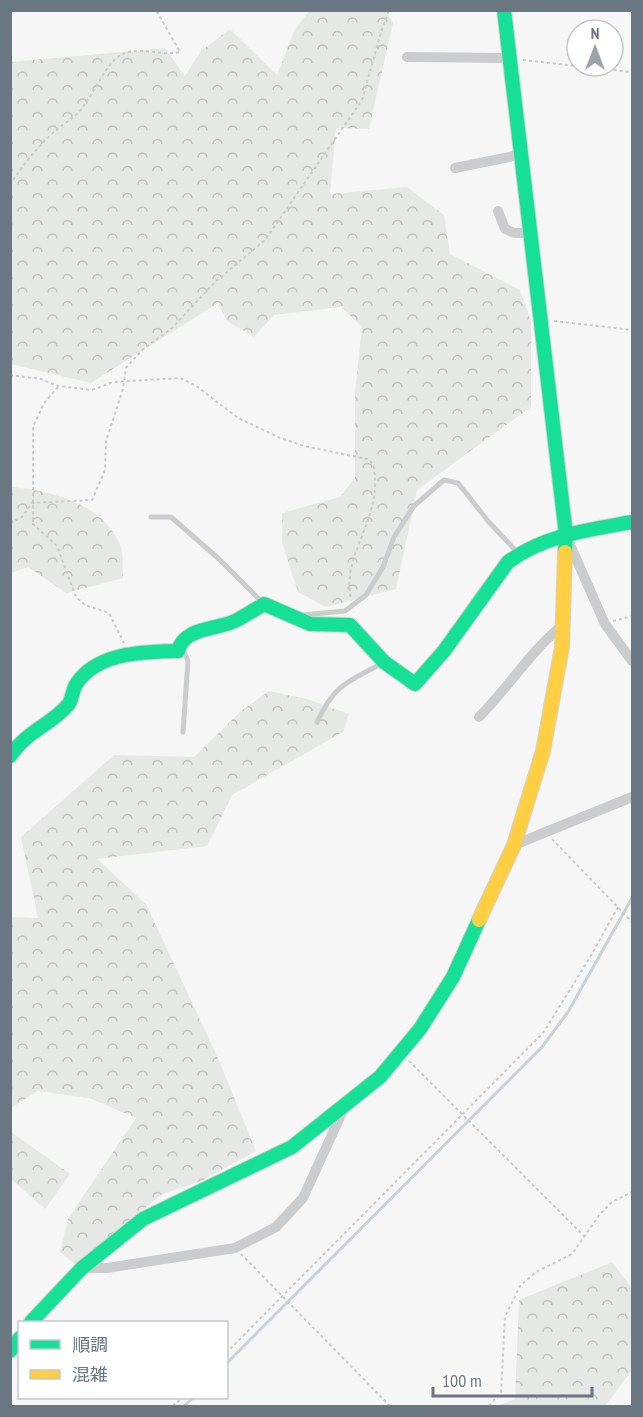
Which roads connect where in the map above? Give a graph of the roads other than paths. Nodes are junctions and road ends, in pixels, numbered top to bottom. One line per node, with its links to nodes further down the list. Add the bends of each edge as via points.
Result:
1 (504, 10): 3 (street)
2 (407, 57): 3 (street)
3 (508, 58): 4 (street)
4 (519, 155): 5 (street); 7 (street)
5 (455, 168)
6 (498, 211): 7 (street, via 506,229)
7 (530, 233): 10 (street)
8 (152, 517): 12 (lane, via 171,517)
9 (633, 522): 10 (street)
10 (566, 535): 11 (street); 14 (street); 16 (street, via 605,624)
11 (518, 553): 13 (lane, via 458,483 444,480 414,506 393,537 366,595 345,611); 17 (street, via 415,684)
12 (264, 603): 13 (street); 15 (street, via 233,622 193,633 180,643)
13 (288, 614): 17 (street, via 310,624 350,625)
14 (564, 624): 18 (street, via 545,639 504,693); 23 (street, via 543,752)
15 (178, 651): 20 (lane, via 185,654 188,662); 21 (street, via 129,654 93,668 76,684 69,704 21,740)
16 (633, 661)
17 (384, 662): 19 (lane, via 340,685)
18 (479, 717)
19 (317, 722)
20 (183, 732)
21 (10, 756)
22 (633, 797): 23 (street)
23 (513, 845): 24 (street, via 453,977 420,1029 380,1077)
24 (346, 1106): 25 (street, via 292,1147 143,1219); 25 (street, via 303,1198 276,1227 235,1248 107,1268)
25 (82, 1268): 26 (street)
26 (33, 1321)

